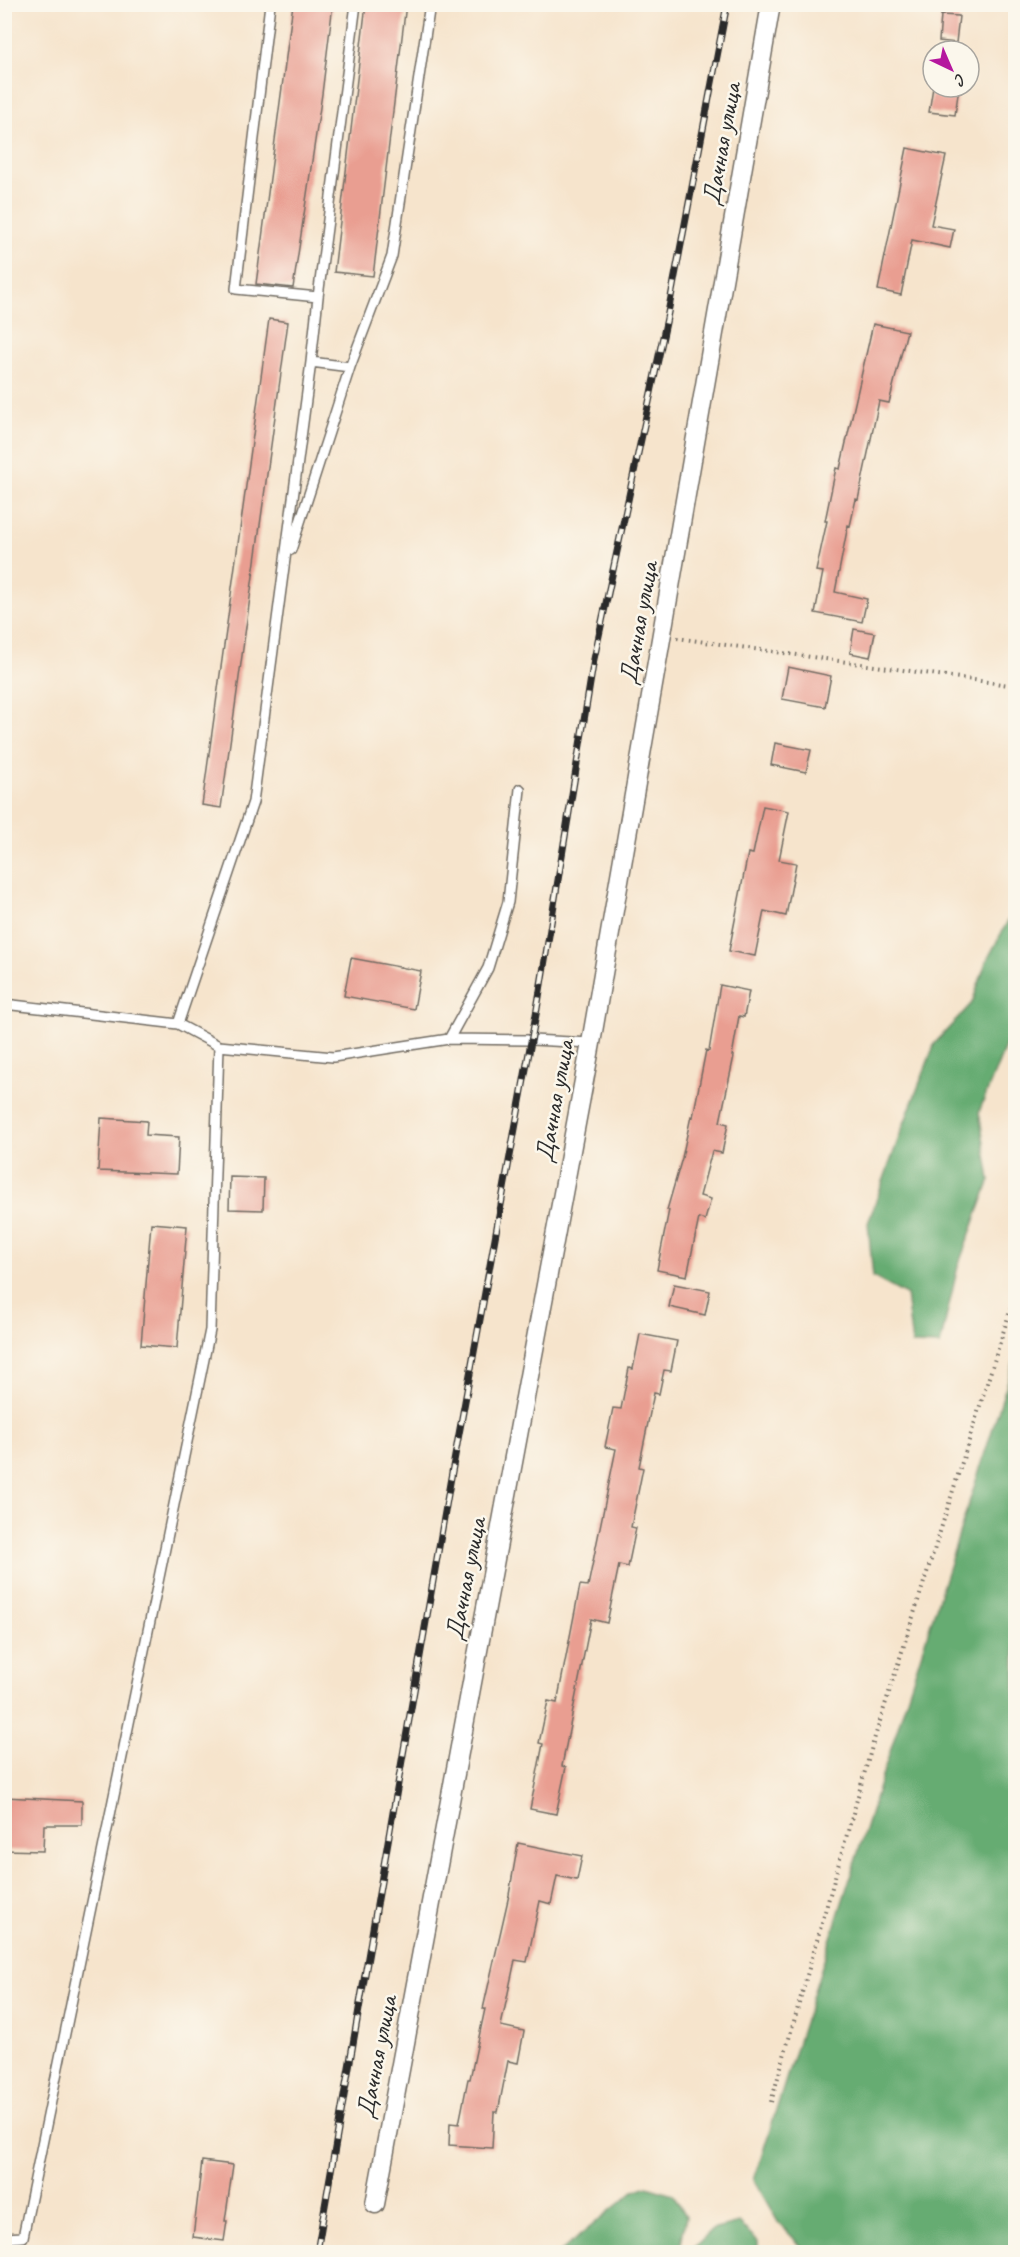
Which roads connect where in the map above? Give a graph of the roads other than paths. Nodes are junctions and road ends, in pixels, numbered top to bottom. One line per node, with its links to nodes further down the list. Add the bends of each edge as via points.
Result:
1 (270, 4): 5 (lane, via 236,289)
2 (356, 4): 5 (lane)
3 (430, 4): 7 (lane, via 392,256)
4 (771, 4): 13 (street, Дачная улица)
5 (318, 297): 6 (lane)
6 (311, 362): 7 (lane); 8 (lane)
7 (350, 367): 8 (lane)
8 (283, 573): 11 (lane, via 254,802)
9 (520, 789): 12 (lane, via 508,902 488,968)
10 (4, 1004): 11 (lane)
11 (178, 1024): 14 (lane)
12 (449, 1039): 13 (lane); 14 (lane, via 333,1057)
13 (591, 1043): 15 (street, Дачная улица)
14 (219, 1046): 16 (lane, via 210,1330 23,2237)
15 (375, 2204)
16 (4, 2238)

